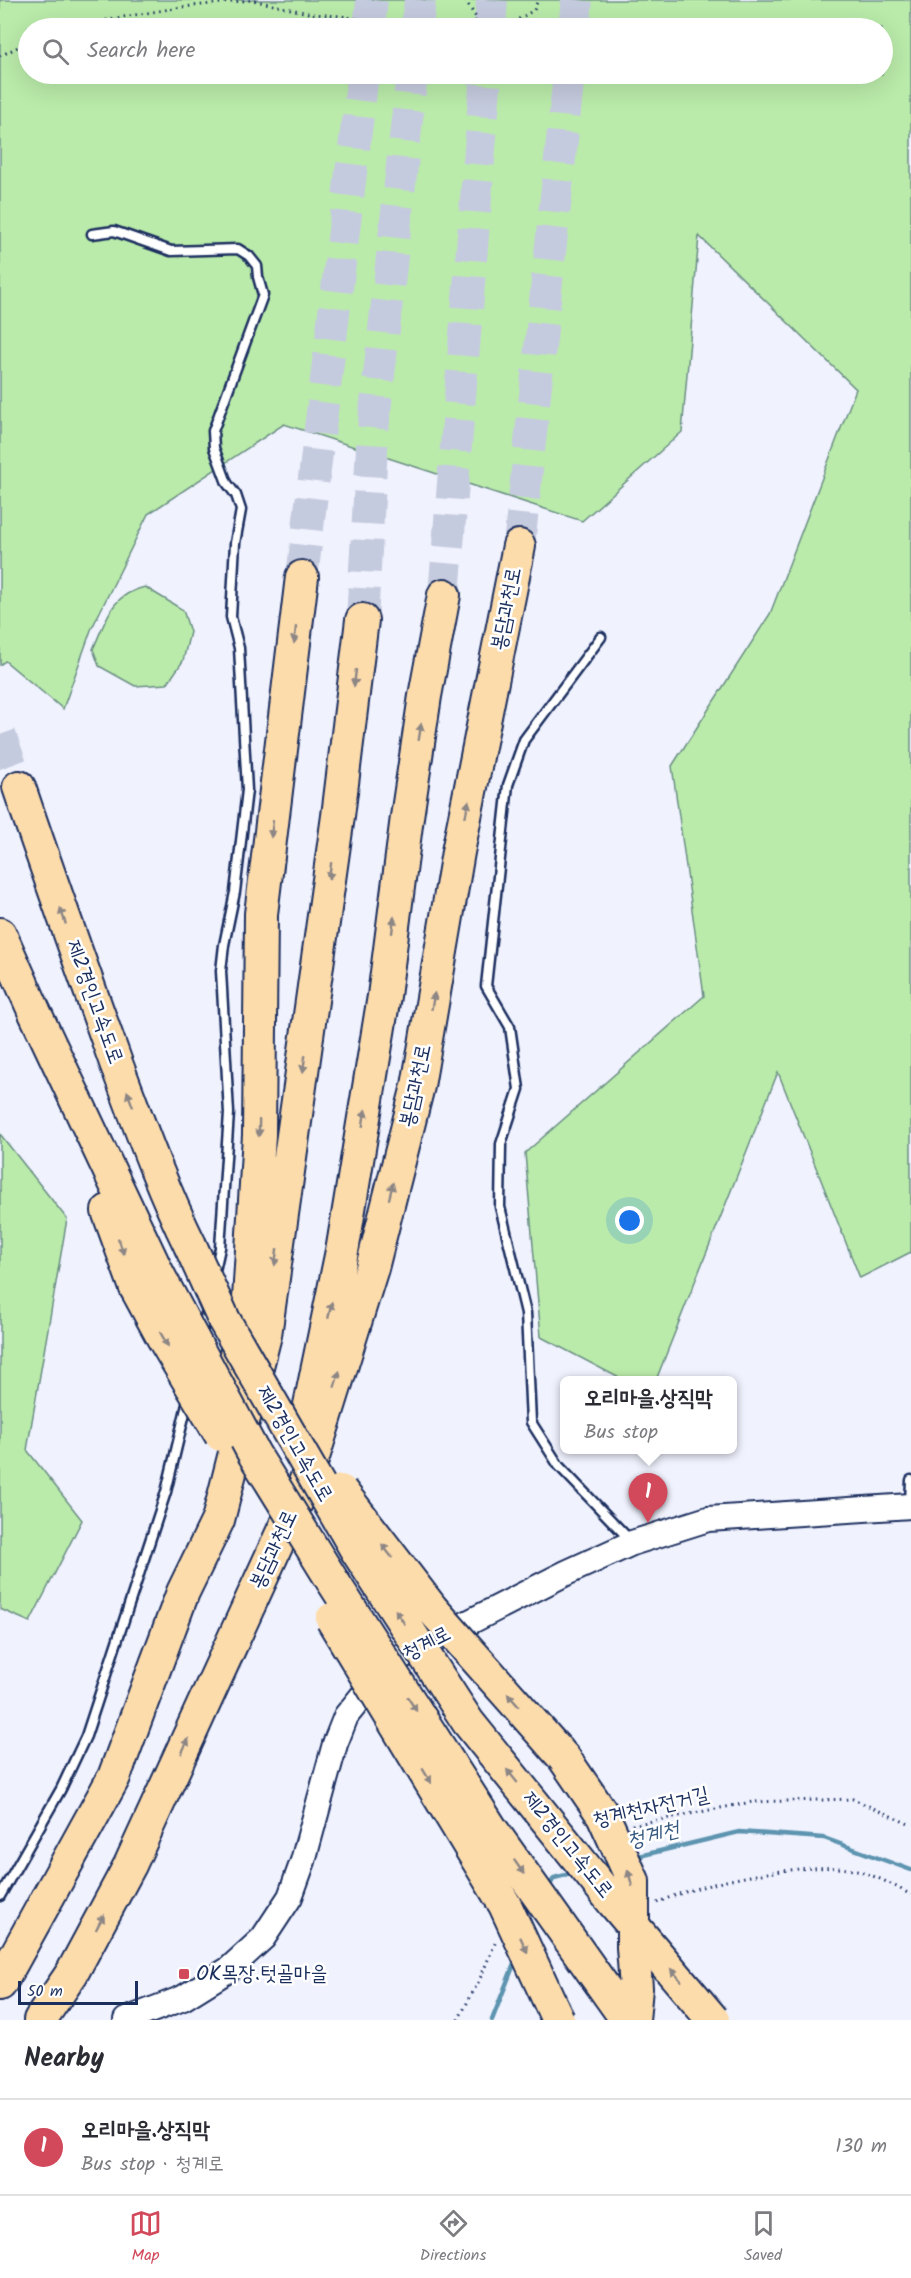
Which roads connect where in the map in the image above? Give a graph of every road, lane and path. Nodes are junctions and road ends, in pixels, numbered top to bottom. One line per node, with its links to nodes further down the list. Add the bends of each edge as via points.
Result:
1 (465, 0): 5 (path)
2 (538, 0): 6 (path, via 534,9)
3 (117, 18): 4 (path, via 252,0 312,14)
4 (352, 18)
5 (476, 18)
6 (519, 18)
7 (18, 47): 8 (path)
8 (0, 56)
9 (92, 234): 19 (lane, via 114,231 171,250 238,249 257,266 263,295 213,431 214,448 241,510 231,617 239,648 247,790 235,892 220,971 229,1113 222,1228)
10 (519, 546): 25 (highway, 봉담과천로, one-way to 10, via 305,1483 372,1268 418,1086 458,852)
11 (302, 577): 24 (highway, one-way to 24, via 261,914 259,1135 249,1299)
12 (444, 595): 25 (highway, 봉담과천로, one-way to 12, via 307,1417 343,1246 384,996 425,696)
13 (363, 620): 24 (highway, one-way to 24, via 265,1335 218,1520)
14 (601, 637): 23 (lane, via 524,740 508,785 486,986 510,1027 519,1089 501,1144 500,1207 526,1313 531,1422 559,1466)
15 (19, 787): 17 (highway, 제2경인고속도로, one-way to 15, via 150,1154)
16 (0, 934): 18 (highway, 제2경인고속도로, one-way to 18)
17 (190, 1245): 40 (highway, one-way to 17, bridge, via 633,1881 603,1815 564,1758 432,1609 331,1479); 41 (highway, 제2경인고속도로, one-way to 17, bridge, via 468,1722 357,1551 224,1320)
18 (147, 1281): 38 (highway, one-way to 38, bridge, via 162,1336 505,1905); 39 (highway, 제2경인고속도로, one-way to 39, bridge, via 492,1830)
19 (196, 1364)
20 (193, 1376): 29 (lane, via 166,1492 86,1736 62,1789)
21 (911, 1480): 22 (lane)
22 (910, 1506): 23 (street, 청계로, via 708,1519)
23 (632, 1543): 36 (street, 청계로, via 389,1663 346,1716 334,1744 290,1898 263,1938 228,1970 183,1998)
24 (183, 1592): 32 (highway, via 114,1777)
25 (247, 1608): 35 (highway, 봉담과천로, one-way to 25, via 72,1973 130,1865)
26 (911, 1825): 27 (path, 청계천자전거길, via 853,1799 752,1802)
27 (629, 1826)
28 (911, 1895): 30 (path, via 878,1876 821,1868 716,1883)
29 (0, 1896)
30 (648, 1907)
31 (496, 1940): 37 (path)
32 (22, 1947): 33 (highway); 34 (highway)
33 (0, 1971)
34 (0, 1984)
35 (40, 2020)
36 (126, 2020)
37 (458, 2020)
38 (558, 2020)
39 (627, 2020)
40 (633, 2020)
41 (714, 2020)

